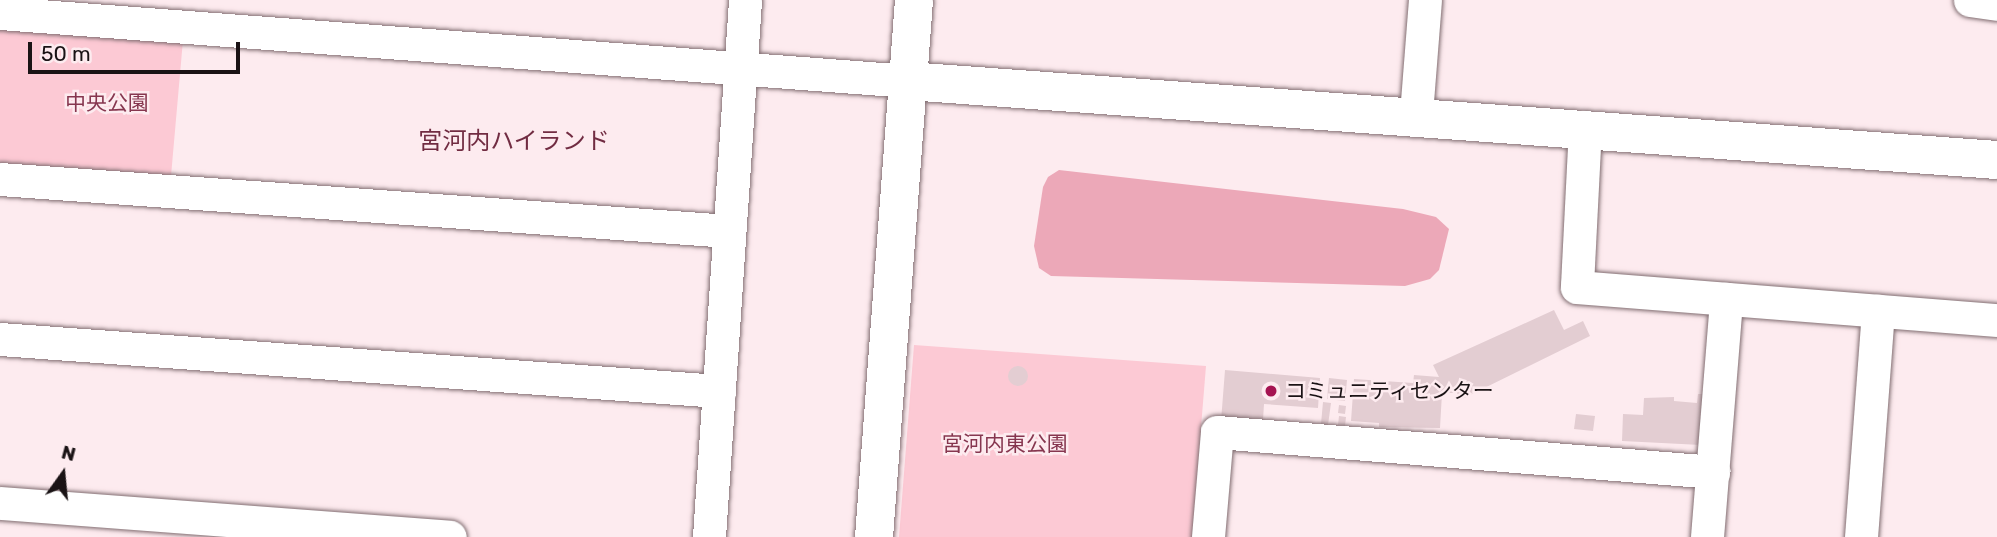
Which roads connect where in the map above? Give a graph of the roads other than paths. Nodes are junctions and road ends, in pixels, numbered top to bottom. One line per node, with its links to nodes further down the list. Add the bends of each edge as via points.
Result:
1 (745, 0): 7 (street)
2 (914, 0): 8 (street)
3 (1424, 0): 9 (street)
4 (1970, 0): 5 (street)
5 (1997, 4)
6 (0, 13): 7 (street)
7 (740, 68): 8 (street); 13 (street)
8 (908, 81): 9 (street); 24 (street)
9 (1416, 114): 10 (street)
10 (1585, 127): 11 (street); 14 (street, via 1577,288)
11 (1997, 160)
12 (0, 178): 13 (street)
13 (729, 231): 18 (street)
14 (1726, 299): 15 (street); 19 (street)
15 (1878, 310): 16 (street); 27 (street)
16 (1997, 320)
17 (0, 339): 18 (street)
18 (719, 391): 23 (street)
19 (1713, 472): 25 (street, via 1217,432); 26 (street)
20 (0, 503): 21 (street)
21 (260, 530): 22 (street)
22 (450, 537)
23 (709, 537)
24 (874, 537)
25 (1208, 537)
26 (1707, 537)
27 (1861, 537)

